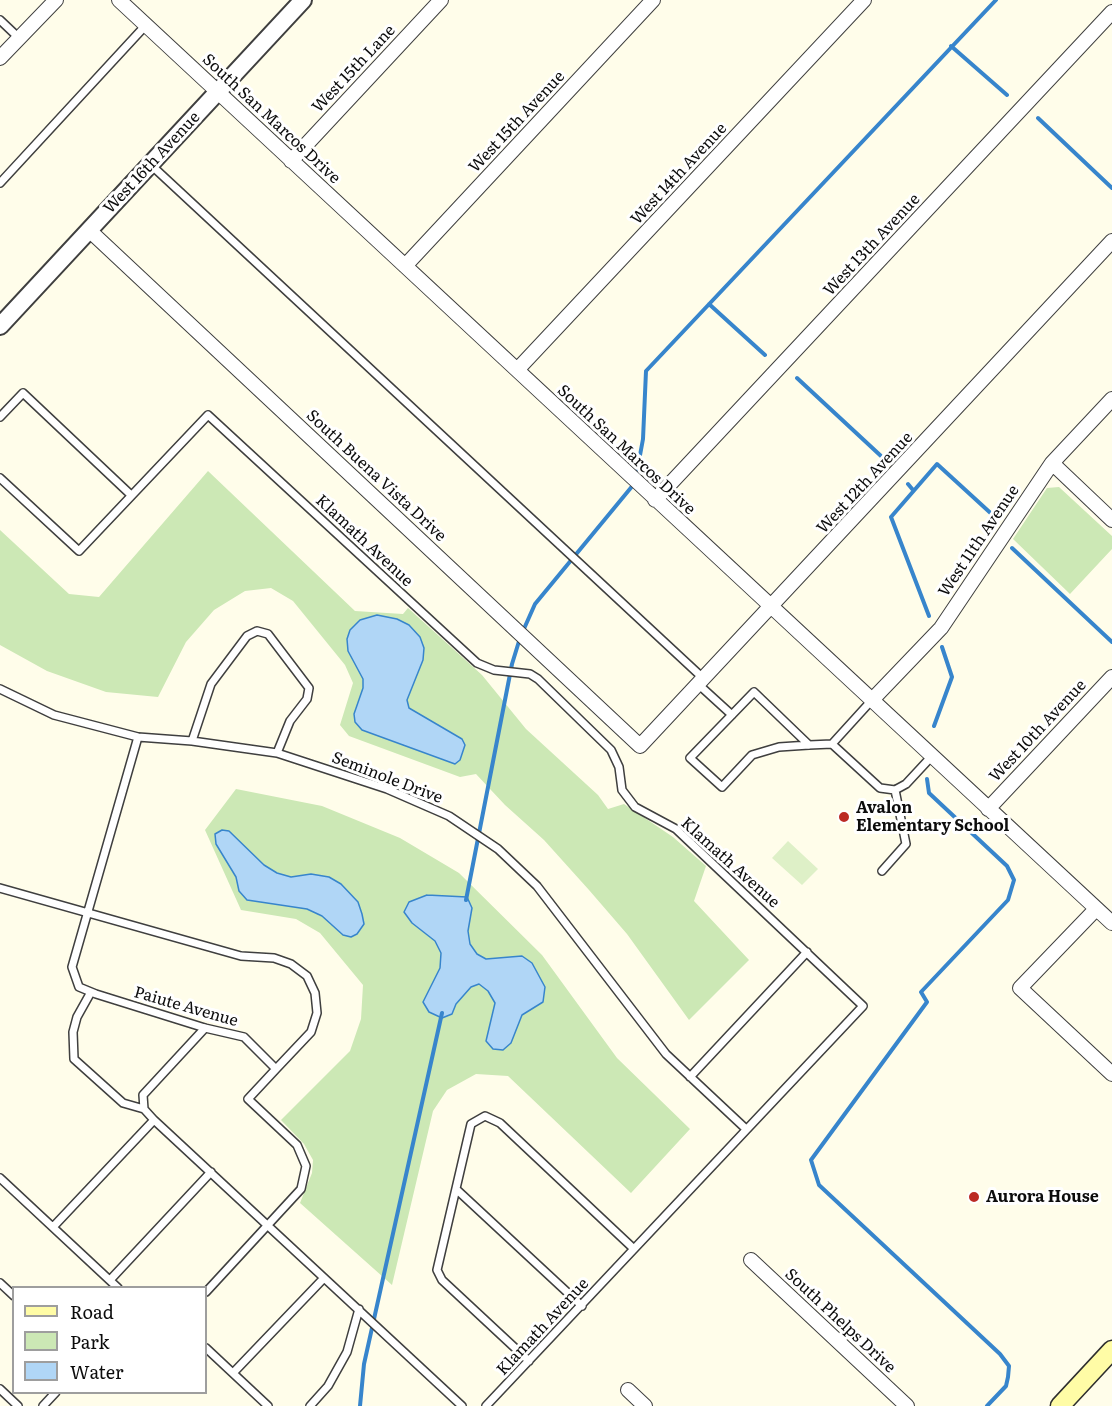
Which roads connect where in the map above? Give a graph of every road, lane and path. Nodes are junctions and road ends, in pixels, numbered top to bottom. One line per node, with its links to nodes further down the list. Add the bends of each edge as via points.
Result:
1 (56, 0): 10 (street)
2 (119, 0): 9 (street, South San Marcos Drive)
3 (303, 0): 12 (street, West 16th Avenue)
4 (441, 0): 13 (street, West 15th Lane)
5 (653, 0): 18 (street, West 15th Avenue)
6 (864, 0): 20 (street, West 14th Avenue)
7 (1112, 12): 26 (street, West 13th Avenue)
8 (0, 20): 10 (lane)
9 (146, 25): 12 (street, South San Marcos Drive); 15 (lane)
10 (19, 38): 11 (street)
11 (0, 58)
12 (218, 92): 13 (street, South San Marcos Drive); 14 (street, West 16th Avenue)
13 (291, 161): 18 (street, South San Marcos Drive)
14 (150, 164): 16 (street, West 16th Avenue); 30 (lane)
15 (0, 183)
16 (89, 230): 19 (street, West 16th Avenue); 38 (street, South Buena Vista Drive)
17 (1112, 241): 28 (street, West 12th Avenue)
18 (405, 266): 20 (street, South San Marcos Drive)
19 (0, 326)
20 (517, 370): 26 (street, South San Marcos Drive)
21 (1112, 399): 23 (street, West 11th Avenue)
22 (0, 417): 25 (lane, via 22,393)
23 (1052, 463): 27 (street); 32 (street, West 11th Avenue, via 941,628)
24 (0, 478): 25 (lane, via 79,551)
25 (131, 495): 48 (lane, Klamath Avenue, via 208,415 477,663 538,680 611,750 619,767 622,790 635,807 676,829)
26 (656, 500): 28 (street, South San Marcos Drive)
27 (1112, 520)
28 (771, 607): 30 (street, West 12th Avenue); 32 (street, South San Marcos Drive)
29 (1112, 677): 42 (street, West 10th Avenue)
30 (701, 682): 33 (lane); 38 (street, West 12th Avenue)
31 (0, 689): 34 (lane, Seminole Drive, via 54,715)
32 (872, 700): 36 (lane); 40 (street, South San Marcos Drive)
33 (732, 715): 37 (lane, via 754,692); 37 (lane, via 690,758 722,787 752,755 779,747)
34 (138, 737): 35 (lane, Seminole Drive); 46 (lane)
35 (192, 741): 39 (lane, Seminole Drive); 39 (lane, via 211,684 247,636 257,631 268,634 309,688)
36 (832, 744): 37 (lane); 41 (lane, via 880,788)
37 (809, 745)
38 (640, 746)
39 (278, 753): 53 (lane, Seminole Drive, via 387,789 449,816 489,842 537,886 666,1054)
40 (932, 756): 41 (lane, via 906,784); 42 (street, South San Marcos Drive)
41 (895, 790): 43 (lane, via 906,844)
42 (988, 809): 45 (street, South San Marcos Drive)
43 (882, 871)
44 (0, 888): 46 (lane)
45 (1096, 909): 47 (street, South San Marcos Drive); 52 (street, via 1020,988)
46 (87, 913): 49 (lane, via 72,967 79,987); 51 (lane, via 241,956 273,958 291,964 307,976 315,993 317,1013 310,1032)
47 (1112, 923)
48 (807, 952): 53 (lane); 56 (lane, Klamath Avenue, via 863,1006)
49 (91, 992): 50 (lane, Paiute Avenue); 54 (lane, via 75,1025 74,1059 123,1103)
50 (205, 1028): 51 (lane, Paiute Avenue, via 244,1037); 54 (lane, via 143,1095)
51 (276, 1069): 60 (lane, via 248,1099 297,1145 306,1166 301,1189)
52 (1112, 1074)
53 (690, 1077): 56 (lane, Seminole Drive)
54 (144, 1109): 55 (lane)
55 (154, 1120): 57 (lane); 61 (lane)
56 (746, 1129): 62 (lane, Klamath Avenue)
57 (212, 1172): 60 (lane); 65 (lane)
58 (0, 1178): 61 (lane)
59 (456, 1189): 62 (lane, via 471,1124 485,1116 500,1124); 70 (lane); 74 (lane, via 437,1270 442,1280)
60 (268, 1225): 64 (lane); 68 (lane)
61 (53, 1227): 65 (lane)
62 (634, 1249): 70 (lane, Klamath Avenue)
63 (751, 1260): 86 (street, South Phelps Drive)
64 (324, 1278): 71 (lane); 75 (lane)
65 (110, 1280): 67 (lane)
66 (0, 1283): 69 (lane)
67 (117, 1286)
68 (207, 1291)
69 (12, 1294)
70 (582, 1306): 74 (lane, Klamath Avenue)
71 (359, 1309): 82 (lane, via 347,1352 328,1386); 83 (lane)
72 (207, 1349): 75 (lane)
73 (1112, 1350): 87 (main road)
74 (529, 1361): 84 (lane, Klamath Avenue)
75 (233, 1373): 81 (lane)
76 (0, 1389): 79 (lane)
77 (628, 1390): 85 (street)
78 (54, 1394): 80 (lane)
79 (18, 1406)
80 (43, 1406)
81 (268, 1406)
82 (310, 1406)
83 (462, 1406)
84 (486, 1406)
85 (645, 1406)
86 (907, 1406)
87 (1060, 1406)

